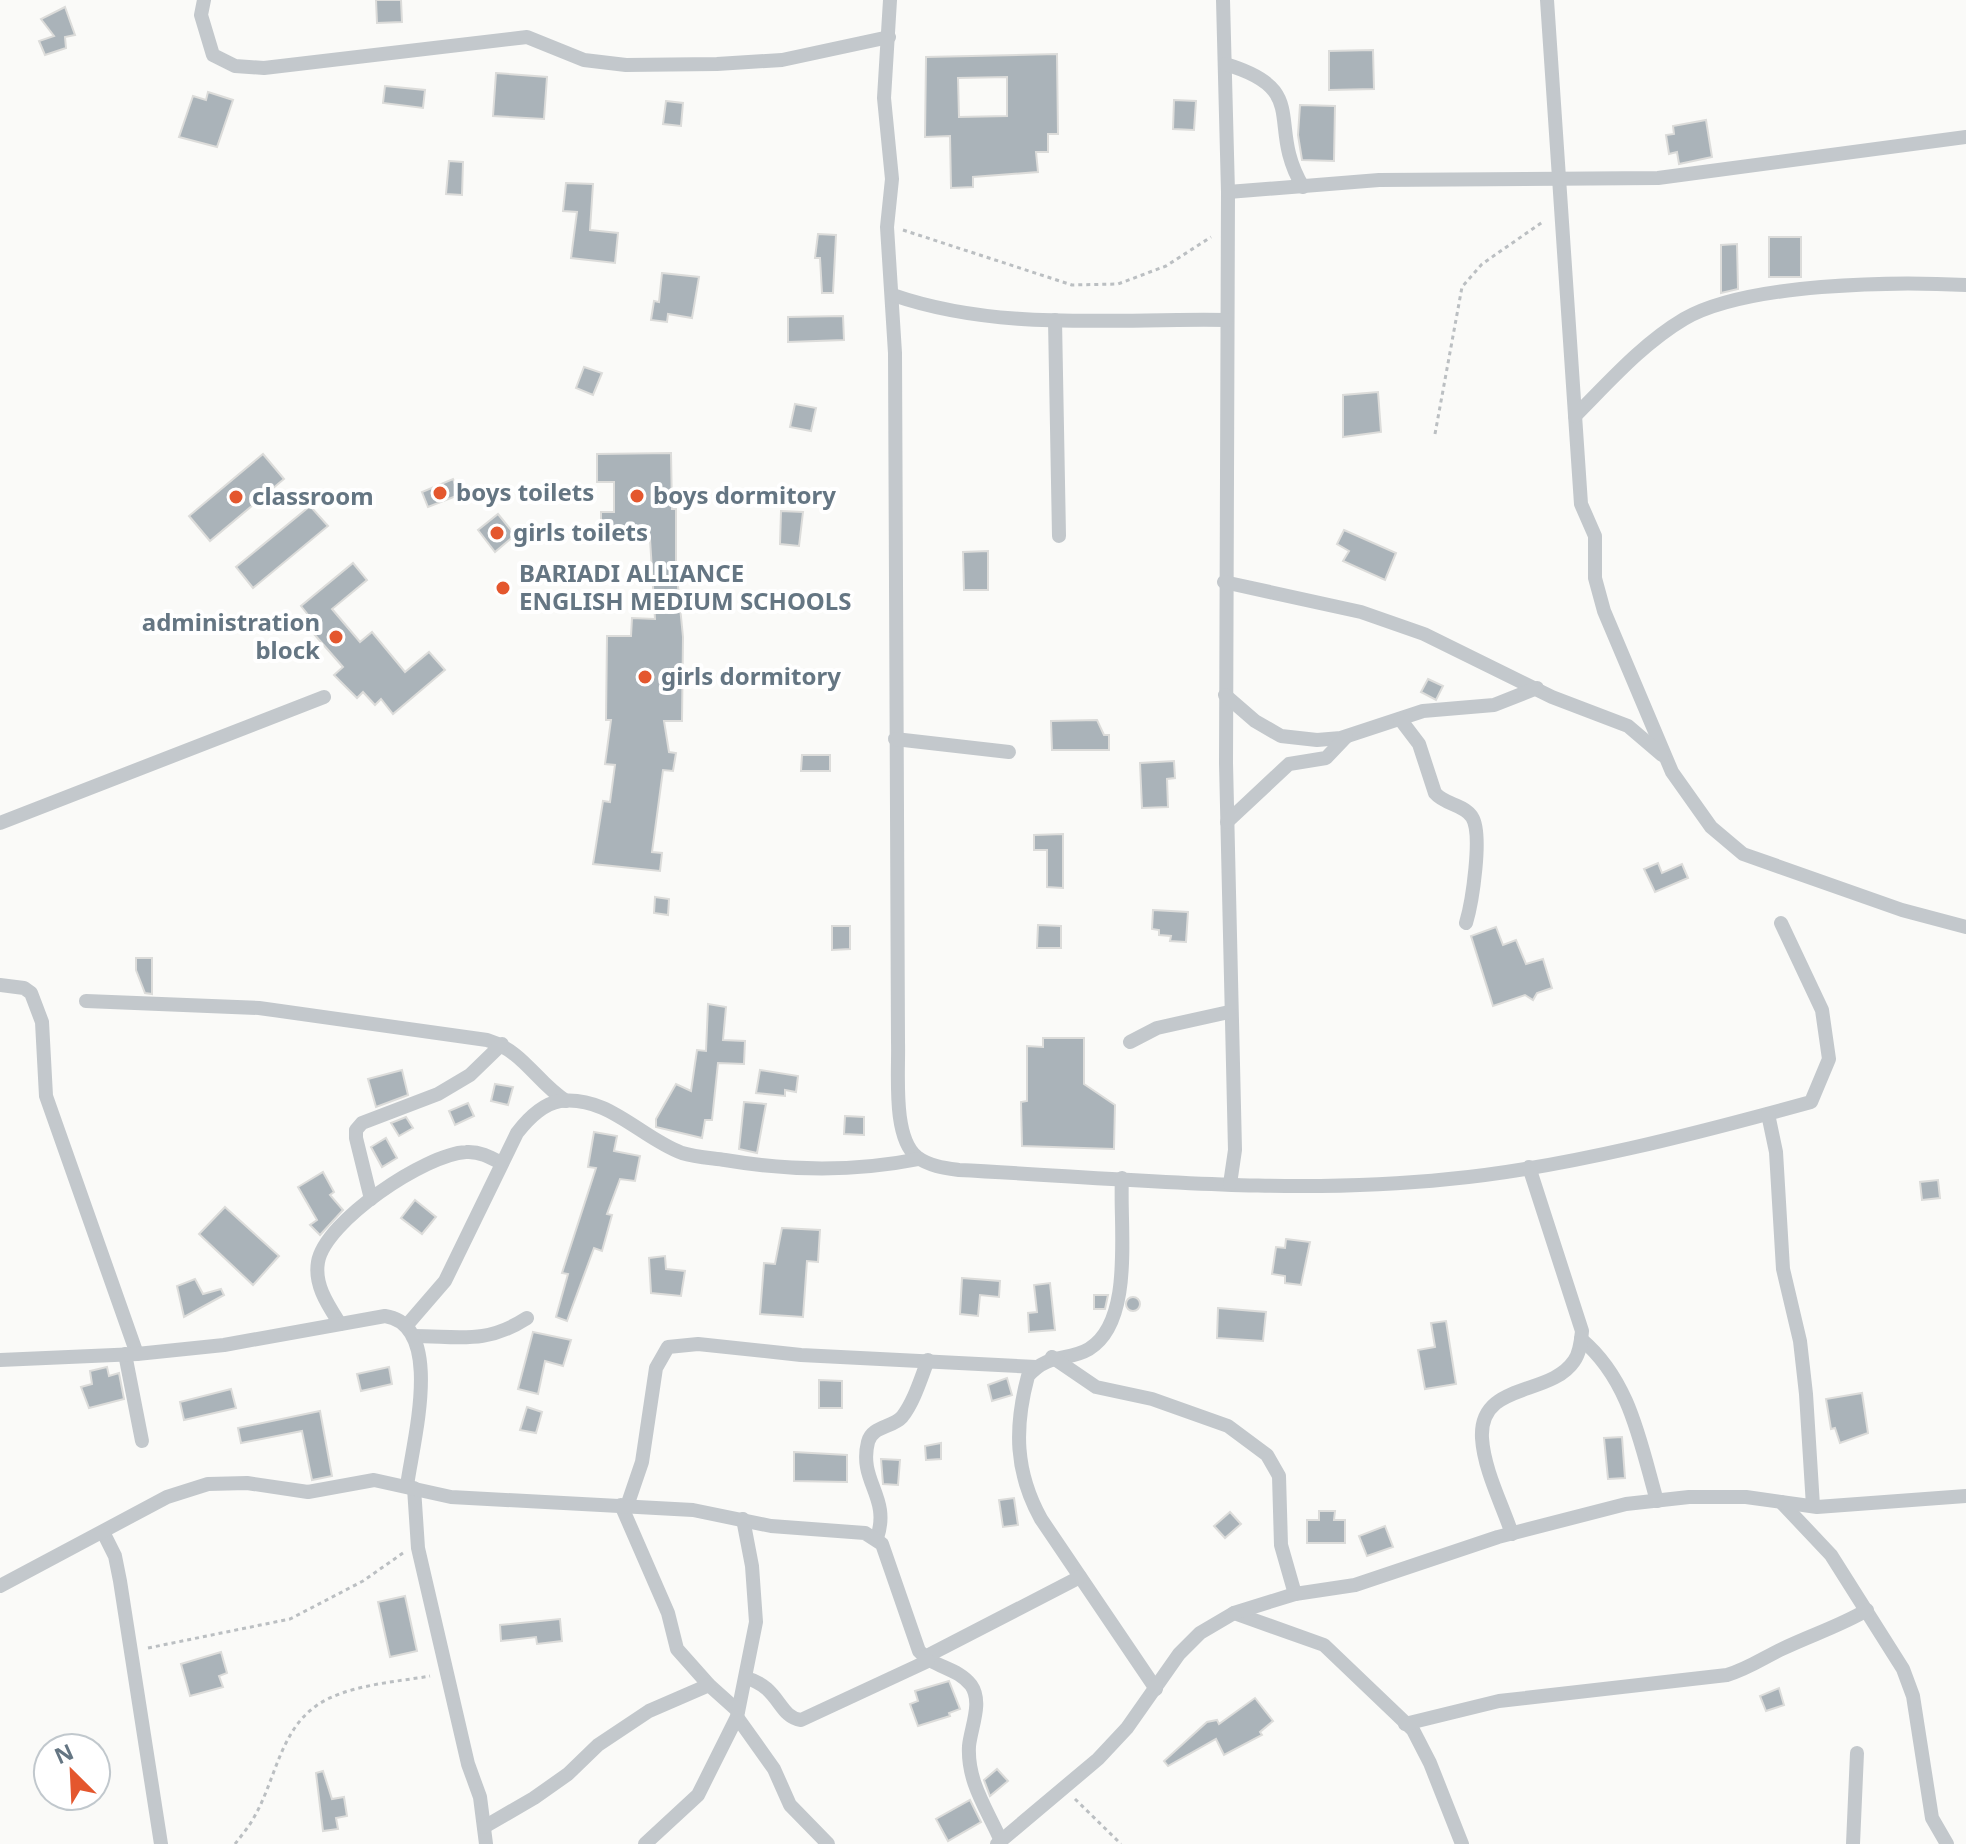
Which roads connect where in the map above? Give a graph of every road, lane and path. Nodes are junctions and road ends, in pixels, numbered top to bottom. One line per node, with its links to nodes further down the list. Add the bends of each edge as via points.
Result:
1 (204, 0): 5 (street, via 201,15 213,55 235,66 264,68 527,37 584,60 717,64 782,60)
2 (890, 0): 5 (street)
3 (1223, 0): 6 (street)
4 (1547, 0): 8 (street)
5 (889, 37): 12 (street, via 884,98 892,179)
6 (1225, 64): 9 (street, via 1250,72 1275,90 1289,164); 10 (street)
7 (1966, 137): 8 (street, via 1670,177)
8 (1560, 178): 9 (street, via 1379,180); 11 (street)
9 (1303, 187): 10 (street)
10 (1228, 192): 13 (street)
11 (1562, 205): 18 (street); 19 (path, via 1482,264 1462,287)
12 (887, 227): 13 (path, via 1072,285 1118,284 1166,266); 15 (street)
13 (1227, 227): 17 (street)
14 (1966, 285): 18 (street, via 1788,291 1686,318 1648,344)
15 (893, 295): 16 (street, via 959,314); 27 (street)
16 (1055, 320): 17 (street); 20 (street)
17 (1226, 320): 21 (street)
18 (1575, 416): 29 (street, via 1581,504 1595,536 1595,578)
19 (1435, 434)
20 (1059, 536)
21 (1224, 582): 22 (street, via 1361,612 1424,634); 23 (street)
22 (1537, 688): 25 (street, via 1494,705 1441,708); 29 (street, via 1628,726)
23 (1225, 695): 26 (street, via 1281,736); 30 (street)
24 (324, 697): 31 (street)
25 (1400, 719): 26 (street); 32 (street, via 1419,744 1435,793 1465,810 1477,828)
26 (1346, 737): 30 (street, via 1326,758 1289,764)
27 (895, 739): 28 (street); 42 (street, via 899,1109 904,1139)
28 (1009, 752)
29 (1666, 758): 34 (street, via 1683,792 1711,827 1743,854)
30 (1227, 822): 37 (street)
31 (0, 823)
32 (1466, 923)
33 (1781, 923): 41 (street, via 1822,1010 1829,1059 1811,1102)
34 (1966, 927)
35 (0, 985): 52 (street, via 31,993 42,1022 46,1096)
36 (86, 1001): 39 (street, via 328,1015)
37 (1229, 1012): 38 (street, via 1157,1028); 46 (street, via 1235,1150)
38 (1130, 1042)
39 (502, 1044): 40 (street); 47 (street, via 470,1075 438,1094 362,1123 356,1138)
40 (567, 1102): 42 (street, via 591,1103 682,1153 735,1162 869,1169); 43 (street, via 558,1101 531,1116)
41 (1768, 1114): 44 (street); 63 (street, via 1776,1152 1783,1269 1804,1381)
42 (919, 1159): 45 (street, via 959,1170)
43 (501, 1163): 47 (street, via 468,1151 454,1154 406,1174); 50 (street, via 445,1281)
44 (1529, 1167): 46 (street, via 1448,1180); 51 (street, via 1565,1271)
45 (1122, 1178): 46 (street); 53 (street, via 1120,1279 1107,1335 1086,1351)
46 (1230, 1184)
47 (371, 1199): 49 (street, via 328,1240 318,1259 323,1295)
48 (527, 1318): 50 (street, via 488,1338)
49 (340, 1324): 50 (street, via 385,1316); 52 (street, via 224,1345)
50 (410, 1330): 58 (street, via 422,1374)
51 (1581, 1339): 60 (street, via 1613,1373 1629,1404); 66 (street, via 1564,1374 1504,1396 1490,1406 1484,1420 1488,1469)
52 (131, 1354): 54 (street); 57 (street)
53 (1052, 1357): 56 (street); 71 (street, via 1096,1387 1152,1399 1228,1426 1267,1455 1279,1476 1281,1545)
54 (0, 1360)
55 (928, 1360): 56 (street); 62 (street, via 698,1344 668,1347 656,1368 642,1462); 67 (street, via 902,1416 869,1439 868,1476 883,1514)
56 (1036, 1367): 69 (street, via 1028,1376 1019,1427 1025,1491)
57 (142, 1441)
58 (411, 1487): 62 (street, via 494,1501); 65 (street, via 374,1480 308,1492 247,1483 208,1484 167,1497); 68 (street)
59 (1966, 1496): 63 (street)
60 (1657, 1501): 61 (street, via 1746,1497); 66 (street)
61 (1781, 1502): 63 (street); 72 (street, via 1831,1555)
62 (624, 1505): 64 (street); 78 (street, via 677,1649)
63 (1813, 1506)
64 (743, 1519): 67 (street); 77 (street, via 756,1622)
65 (103, 1532): 70 (street); 74 (street, via 115,1556)
66 (1512, 1534): 71 (street, via 1355,1585)
67 (877, 1538): 75 (street, via 913,1638)
68 (417, 1541): 74 (path, via 363,1581 290,1619); 76 (street)
69 (1080, 1577): 75 (street); 79 (street)
70 (0, 1586)
71 (1295, 1594): 73 (street)
72 (1867, 1610): 81 (street, via 1752,1668 1727,1675 1499,1701); 94 (street, via 1891,1644 1913,1696 1932,1818)
73 (1234, 1613): 79 (street, via 1200,1633); 81 (street, via 1324,1645)
74 (133, 1654): 86 (street)
75 (926, 1659): 77 (street, via 801,1720 788,1715 771,1688); 85 (street, via 954,1671 973,1687 977,1700 970,1770)
76 (445, 1673): 84 (street); 87 (path, via 344,1694 317,1705 286,1744 254,1818)
77 (746, 1678): 80 (street)
78 (709, 1685): 80 (street); 84 (street, via 649,1711 534,1798)
79 (1156, 1689): 83 (street, via 1098,1759)
80 (738, 1714): 89 (street, via 698,1795); 90 (street, via 790,1805)
81 (1405, 1724): 92 (street, via 1430,1763)
82 (1857, 1753): 93 (street)
83 (1064, 1788): 85 (street); 91 (path)
84 (484, 1827): 88 (street)
85 (999, 1842)
86 (161, 1844)
87 (235, 1844)
88 (486, 1844)
89 (645, 1844)
90 (828, 1844)
91 (1121, 1844)
92 (1462, 1844)
93 (1853, 1844)
94 (1947, 1844)

